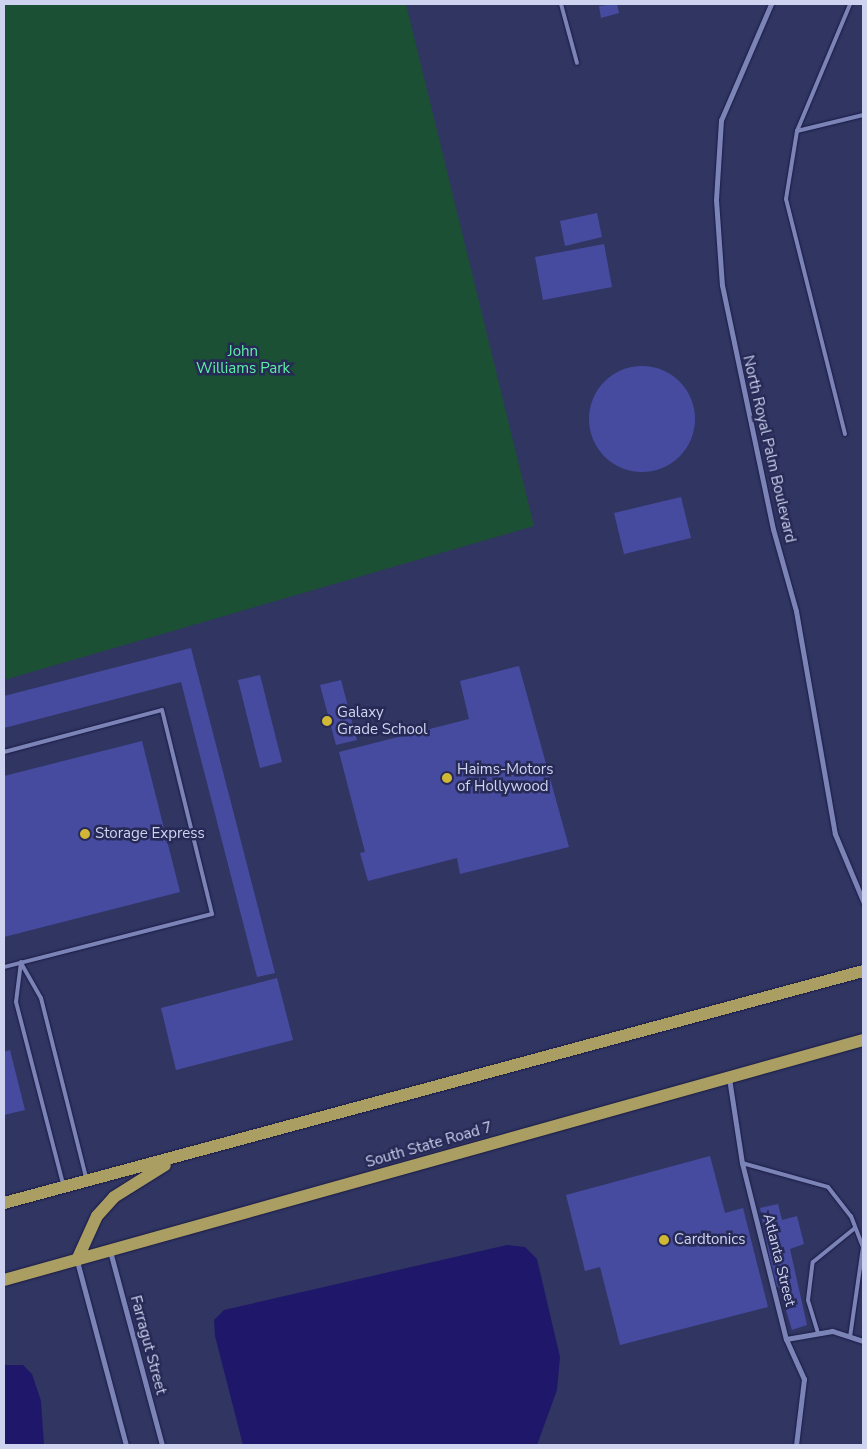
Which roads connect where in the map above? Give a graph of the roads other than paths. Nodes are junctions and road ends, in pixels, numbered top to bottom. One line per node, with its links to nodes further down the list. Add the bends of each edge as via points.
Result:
1 (561, 4): 4 (lane)
2 (771, 4): 9 (street, North Royal Palm Boulevard, via 721,120 716,200 722,285 773,530 796,611 835,834)
3 (850, 4): 6 (lane)
4 (577, 63)
5 (863, 116): 6 (lane)
6 (797, 132): 7 (lane, via 786,199)
7 (845, 434)
8 (4, 752): 10 (lane, via 162,710 212,914)
9 (863, 901)
10 (21, 962): 11 (lane); 17 (lane, via 41,998); 18 (lane, via 16,1002)
11 (4, 967)
12 (863, 971): 15 (main road)
13 (863, 1040): 14 (main road, South State Road 7)
14 (729, 1077): 16 (street, Atlanta Street); 21 (main road, South State Road 7)
15 (175, 1158): 17 (main road); 22 (main road, via 114,1197 86,1235)
16 (742, 1163): 20 (lane, via 828,1187); 26 (street, Atlanta Street)
17 (87, 1182): 18 (main road)
18 (64, 1187): 19 (main road)
19 (4, 1203)
20 (855, 1228): 24 (lane, via 812,1262 808,1300); 25 (lane, via 863,1247)
21 (110, 1251): 22 (main road, South State Road 7); 29 (street, Farragut Street)
22 (77, 1260): 23 (main road, South State Road 7); 28 (street)
23 (4, 1280)
24 (818, 1333): 25 (street, via 832,1331); 26 (street)
25 (850, 1337): 27 (street)
26 (786, 1339): 30 (street, Atlanta Street, via 804,1380)
27 (863, 1341)
28 (126, 1445)
29 (162, 1445)
30 (796, 1445)

